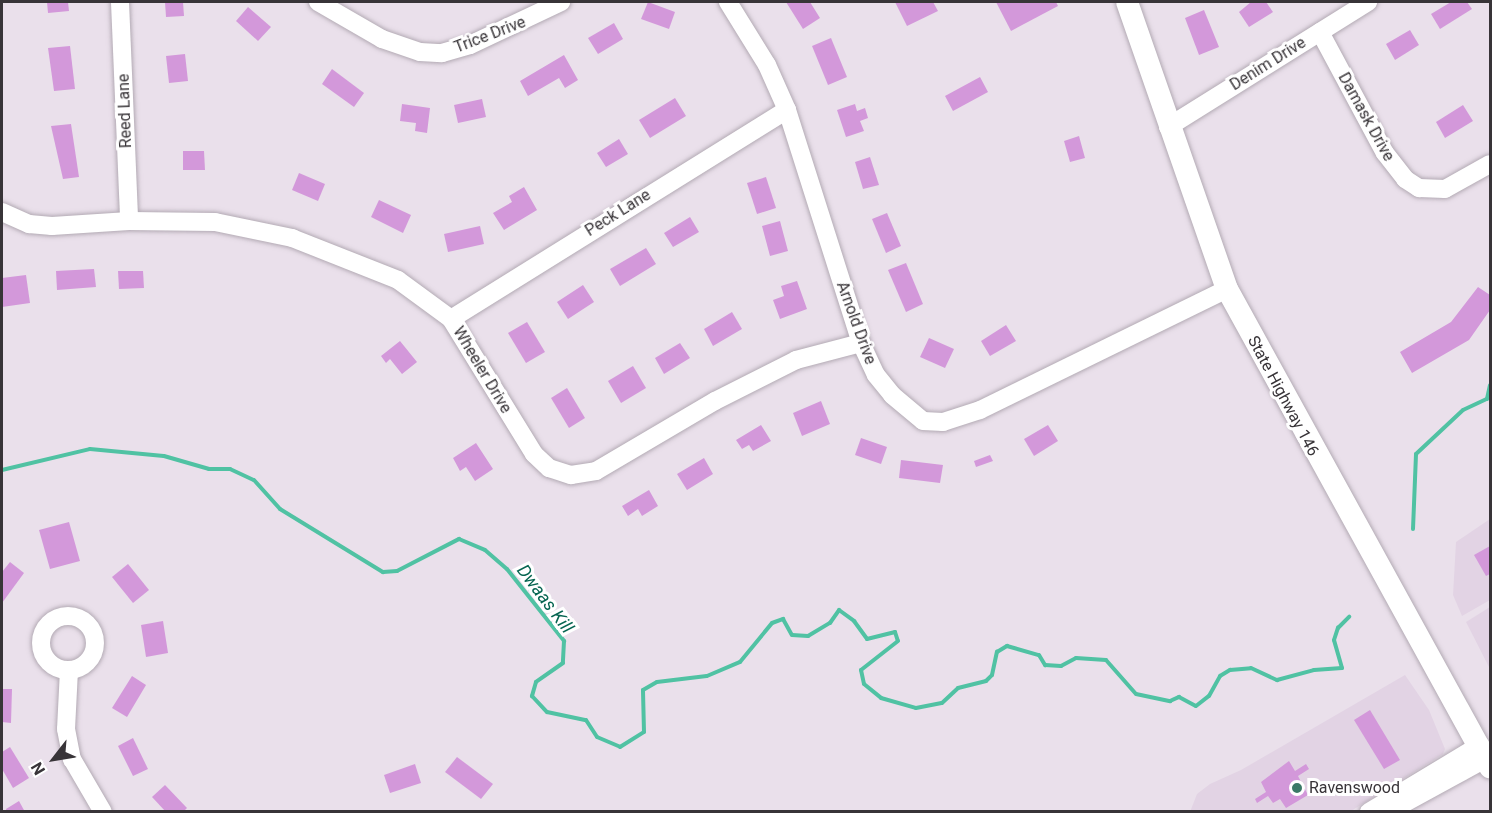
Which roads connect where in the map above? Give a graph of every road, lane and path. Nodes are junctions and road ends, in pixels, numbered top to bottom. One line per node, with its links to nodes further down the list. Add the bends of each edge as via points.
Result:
1 (120, 2): 12 (street, Reed Lane)
2 (318, 2): 3 (street, Trice Drive, via 382,39 420,52 441,53 481,41)
3 (561, 2)
4 (728, 2): 8 (street, Arnold Drive, via 767,66)
5 (1127, 2): 9 (main road, State Highway 146)
6 (1368, 2): 7 (street, Denim Drive)
7 (1320, 32): 9 (street, Denim Drive); 10 (street, Damask Drive, via 1385,153 1405,179 1419,188 1445,189)
8 (787, 111): 14 (street, Peck Lane); 15 (street, Arnold Drive)
9 (1168, 127): 13 (main road, State Highway 146)
10 (1491, 164)
11 (2, 212): 12 (street, Wheeler Drive, via 29,224 52,226)
12 (129, 221): 14 (street, Wheeler Drive, via 215,222 292,238 398,280)
13 (1227, 289): 15 (street, Arnold Drive, via 980,410 943,422 923,421 892,395 876,375); 17 (main road, State Highway 146, via 1306,439)
14 (451, 319): 15 (street, Wheeler Drive, via 534,454 549,468 572,475 596,471 796,360)
15 (861, 343)
16 (69, 670): 18 (street, via 66,729 72,759)
17 (1486, 757): 19 (street); 20 (street)
18 (103, 812)
19 (1369, 812)
20 (1388, 812)

